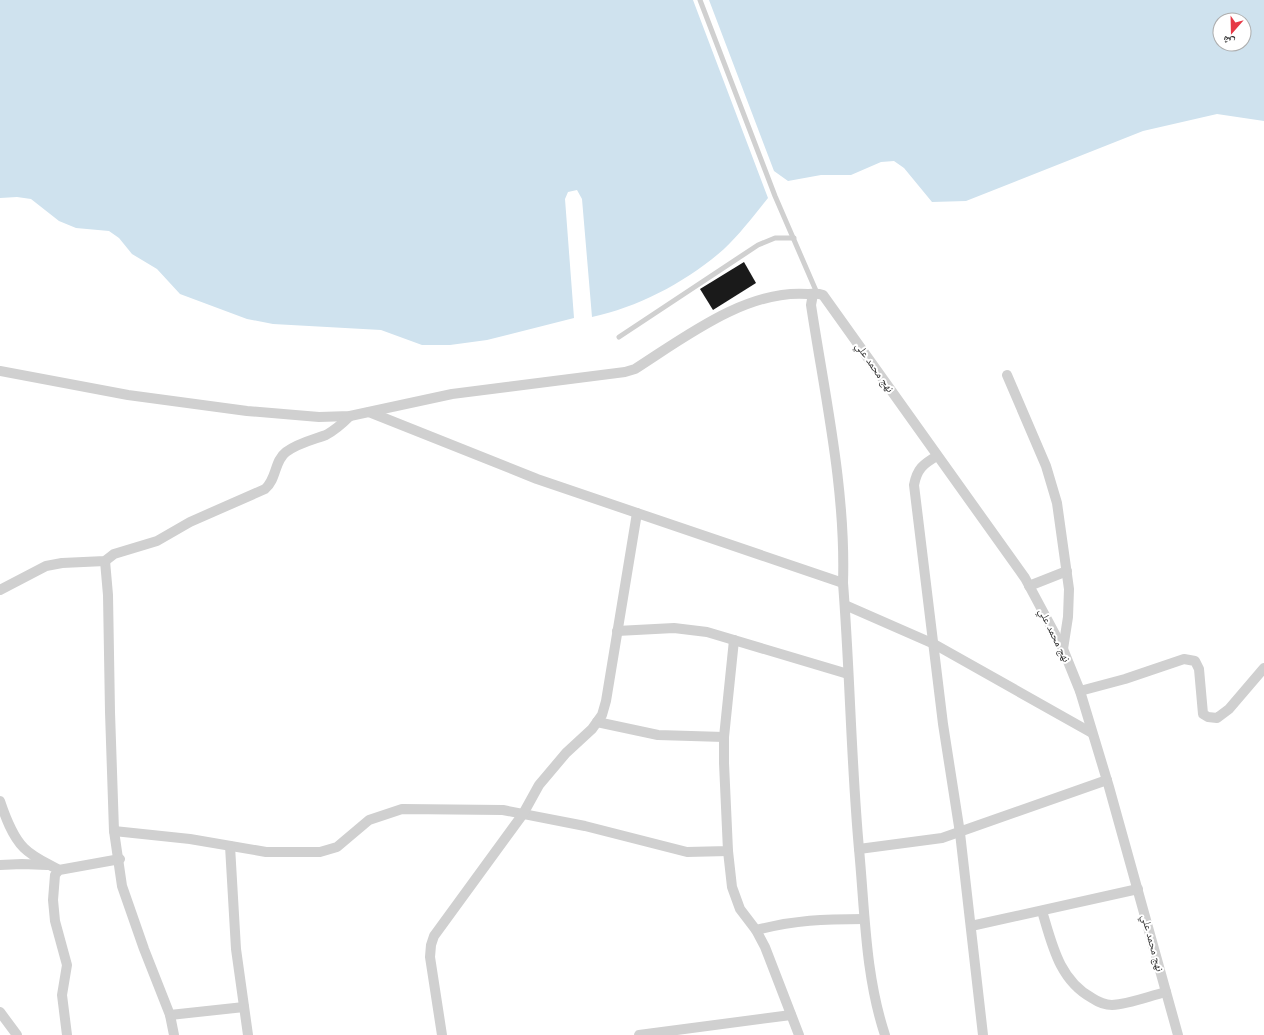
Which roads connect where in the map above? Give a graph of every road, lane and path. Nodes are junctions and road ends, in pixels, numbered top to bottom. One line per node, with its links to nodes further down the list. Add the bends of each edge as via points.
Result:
1 (700, 0): 2 (lane, via 775,196)
2 (794, 238): 3 (lane); 4 (lane, via 775,238 758,245)
3 (815, 294): 7 (street, via 795,292 751,301 705,324 625,372 444,396); 9 (street, نهج محمد علي, via 828,299); 13 (street, via 811,305 838,488 844,551)
4 (619, 337)
5 (0, 371): 8 (street, via 128,395 232,409 319,417)
6 (1007, 375): 12 (street, via 1046,466 1057,503)
7 (369, 412): 8 (street); 10 (street, via 537,479)
8 (350, 416): 11 (street, via 332,431 287,451 280,460 271,483 265,489 190,522 157,541 114,554)
9 (937, 456): 14 (street, نهج محمد علي); 19 (street, via 922,464 916,473 914,485)
10 (637, 513): 13 (street); 17 (street)
11 (105, 561): 15 (street, via 46,566); 30 (street)
12 (1067, 571): 14 (street); 20 (street, via 1069,602)
13 (843, 583): 16 (street)
14 (1029, 586): 20 (street, نهج محمد علي)
15 (0, 590)
16 (844, 605): 19 (street); 22 (street)
17 (617, 631): 18 (street, via 674,628 708,632); 24 (street, via 606,701)
18 (734, 640): 22 (street); 26 (street)
19 (934, 644): 25 (street); 31 (street)
20 (1063, 649): 23 (street, نهج محمد علي)
21 (1264, 668): 23 (street, via 1217,718 1203,714 1200,669 1191,660 1179,661)
22 (848, 674): 33 (street, via 855,820)
23 (1080, 691): 25 (street, نهج محمد علي)
24 (597, 722): 26 (street, via 658,735); 29 (street, via 580,742 566,753 540,785)
25 (1092, 734): 27 (street, نهج محمد علي)
26 (724, 737): 34 (street)
27 (1107, 780): 31 (street); 38 (street, نهج محمد علي)
28 (0, 801): 37 (street, via 24,848)
29 (523, 814): 32 (street, via 503,810 402,809 369,820 337,847 325,852 266,852); 34 (street, via 585,826 687,852); 52 (street, via 434,936 430,957)
30 (114, 831): 32 (street); 35 (street)
31 (960, 833): 33 (street, via 924,842); 41 (street)
32 (230, 846): 44 (street, via 233,917)
33 (859, 849): 40 (street)
34 (728, 851): 42 (street, via 732,887 740,909)
35 (120, 859): 37 (street); 46 (street, via 122,886)
36 (0, 865): 37 (street)
37 (55, 867): 49 (street, via 53,900 67,965 62,995)
38 (1138, 889): 39 (street); 43 (street, نهج محمد علي)
39 (1042, 911): 41 (street); 43 (street, via 1063,972 1085,994 1112,1005)
40 (864, 919): 42 (street, via 815,919 782,923); 55 (street, via 877,1010)
41 (971, 926): 56 (street)
42 (756, 930): 47 (street)
43 (1166, 992): 57 (street, نهج محمد علي)
44 (244, 1007): 46 (street); 51 (street)
45 (0, 1012): 48 (street)
46 (170, 1015): 50 (street)
47 (791, 1015): 53 (street); 54 (street)
48 (17, 1035)
49 (67, 1035)
50 (174, 1035)
51 (248, 1035)
52 (442, 1035)
53 (639, 1035)
54 (799, 1035)
55 (885, 1035)
56 (983, 1035)
57 (1178, 1035)

